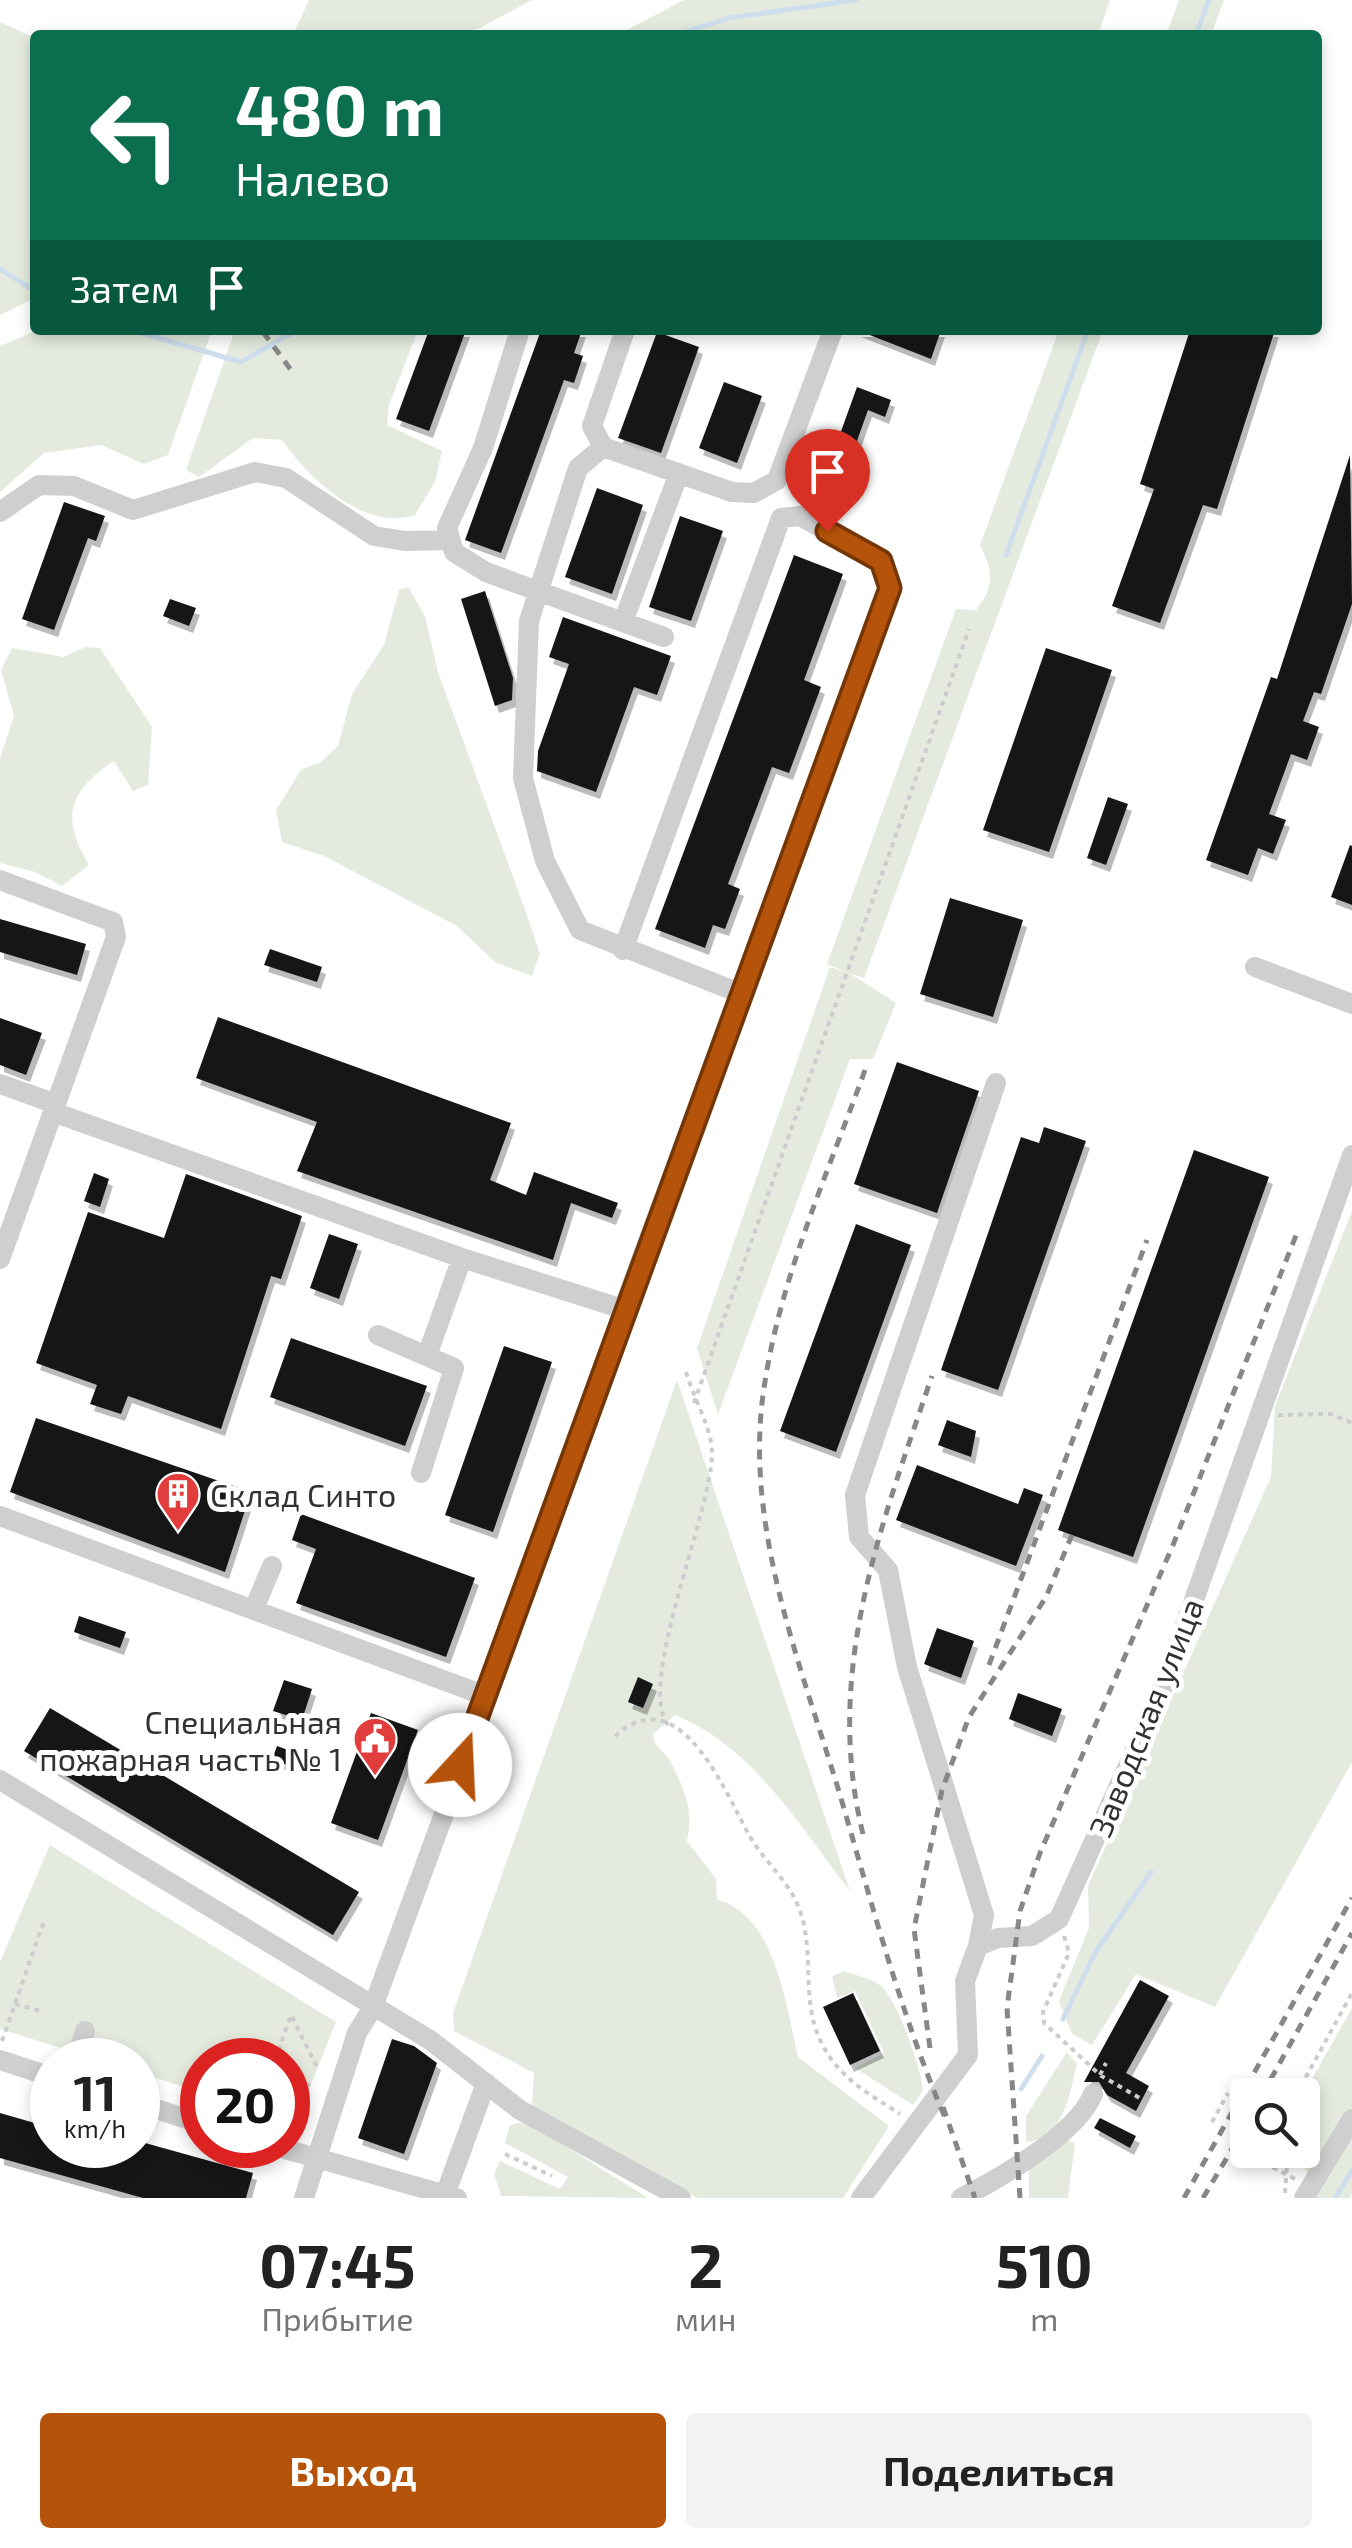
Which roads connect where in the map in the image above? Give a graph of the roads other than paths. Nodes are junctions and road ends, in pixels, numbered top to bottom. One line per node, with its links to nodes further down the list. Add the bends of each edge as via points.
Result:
1 (518, 335): 7 (street, via 448,528)
2 (623, 335): 4 (street, via 592,426)
3 (832, 335): 5 (street, via 777,480 754,494)
4 (603, 447): 5 (street); 8 (street, via 578,468)
5 (679, 474): 9 (street)
6 (0, 512): 7 (street, via 39,485 74,486 132,510 256,472 286,478 374,536)
7 (450, 540): 8 (street, via 454,552 486,572)
8 (538, 592): 9 (street); 12 (street, via 529,621 523,778 545,861 580,930)
9 (623, 622): 10 (street)
10 (664, 637)
11 (0, 880): 18 (street, via 113,922 116,937)
12 (623, 950): 14 (street); 14 (street, via 781,518 800,516 881,561 890,588)
13 (1255, 967): 15 (street)
14 (742, 994): 22 (street)
15 (1352, 1004)
16 (996, 1082): 31 (street, via 855,1494 859,1536 888,1570 906,1666 984,1915)
17 (0, 1084): 18 (street)
18 (54, 1108): 20 (street); 21 (street)
19 (1352, 1155): 31 (street, Заводская улица, via 1162,1690 1059,1919 1032,1936)
20 (462, 1258): 22 (street); 24 (street)
21 (0, 1259)
22 (623, 1309): 29 (street)
23 (378, 1335): 24 (street)
24 (428, 1353): 25 (street, via 454,1368)
25 (422, 1473)
26 (0, 1516): 28 (street)
27 (272, 1566): 28 (street)
28 (254, 1609): 29 (street)
29 (486, 1696): 32 (street)
30 (0, 1780): 32 (street)
31 (978, 1946): 45 (street, via 965,1980 968,2055)
32 (372, 2007): 37 (street); 41 (street, via 357,2032)
33 (85, 2031): 34 (street)
34 (83, 2038)
35 (0, 2060): 36 (street)
36 (30, 2069)
37 (486, 2083): 42 (street); 44 (street, via 520,2110)
38 (1093, 2094): 46 (street, via 1087,2110 1046,2144)
39 (1352, 2119): 47 (street)
40 (310, 2158): 41 (street)
41 (318, 2160): 42 (street); 43 (street)
42 (452, 2197)
43 (304, 2198)
44 (681, 2198)
45 (861, 2198)
46 (961, 2198)
47 (1304, 2198)

